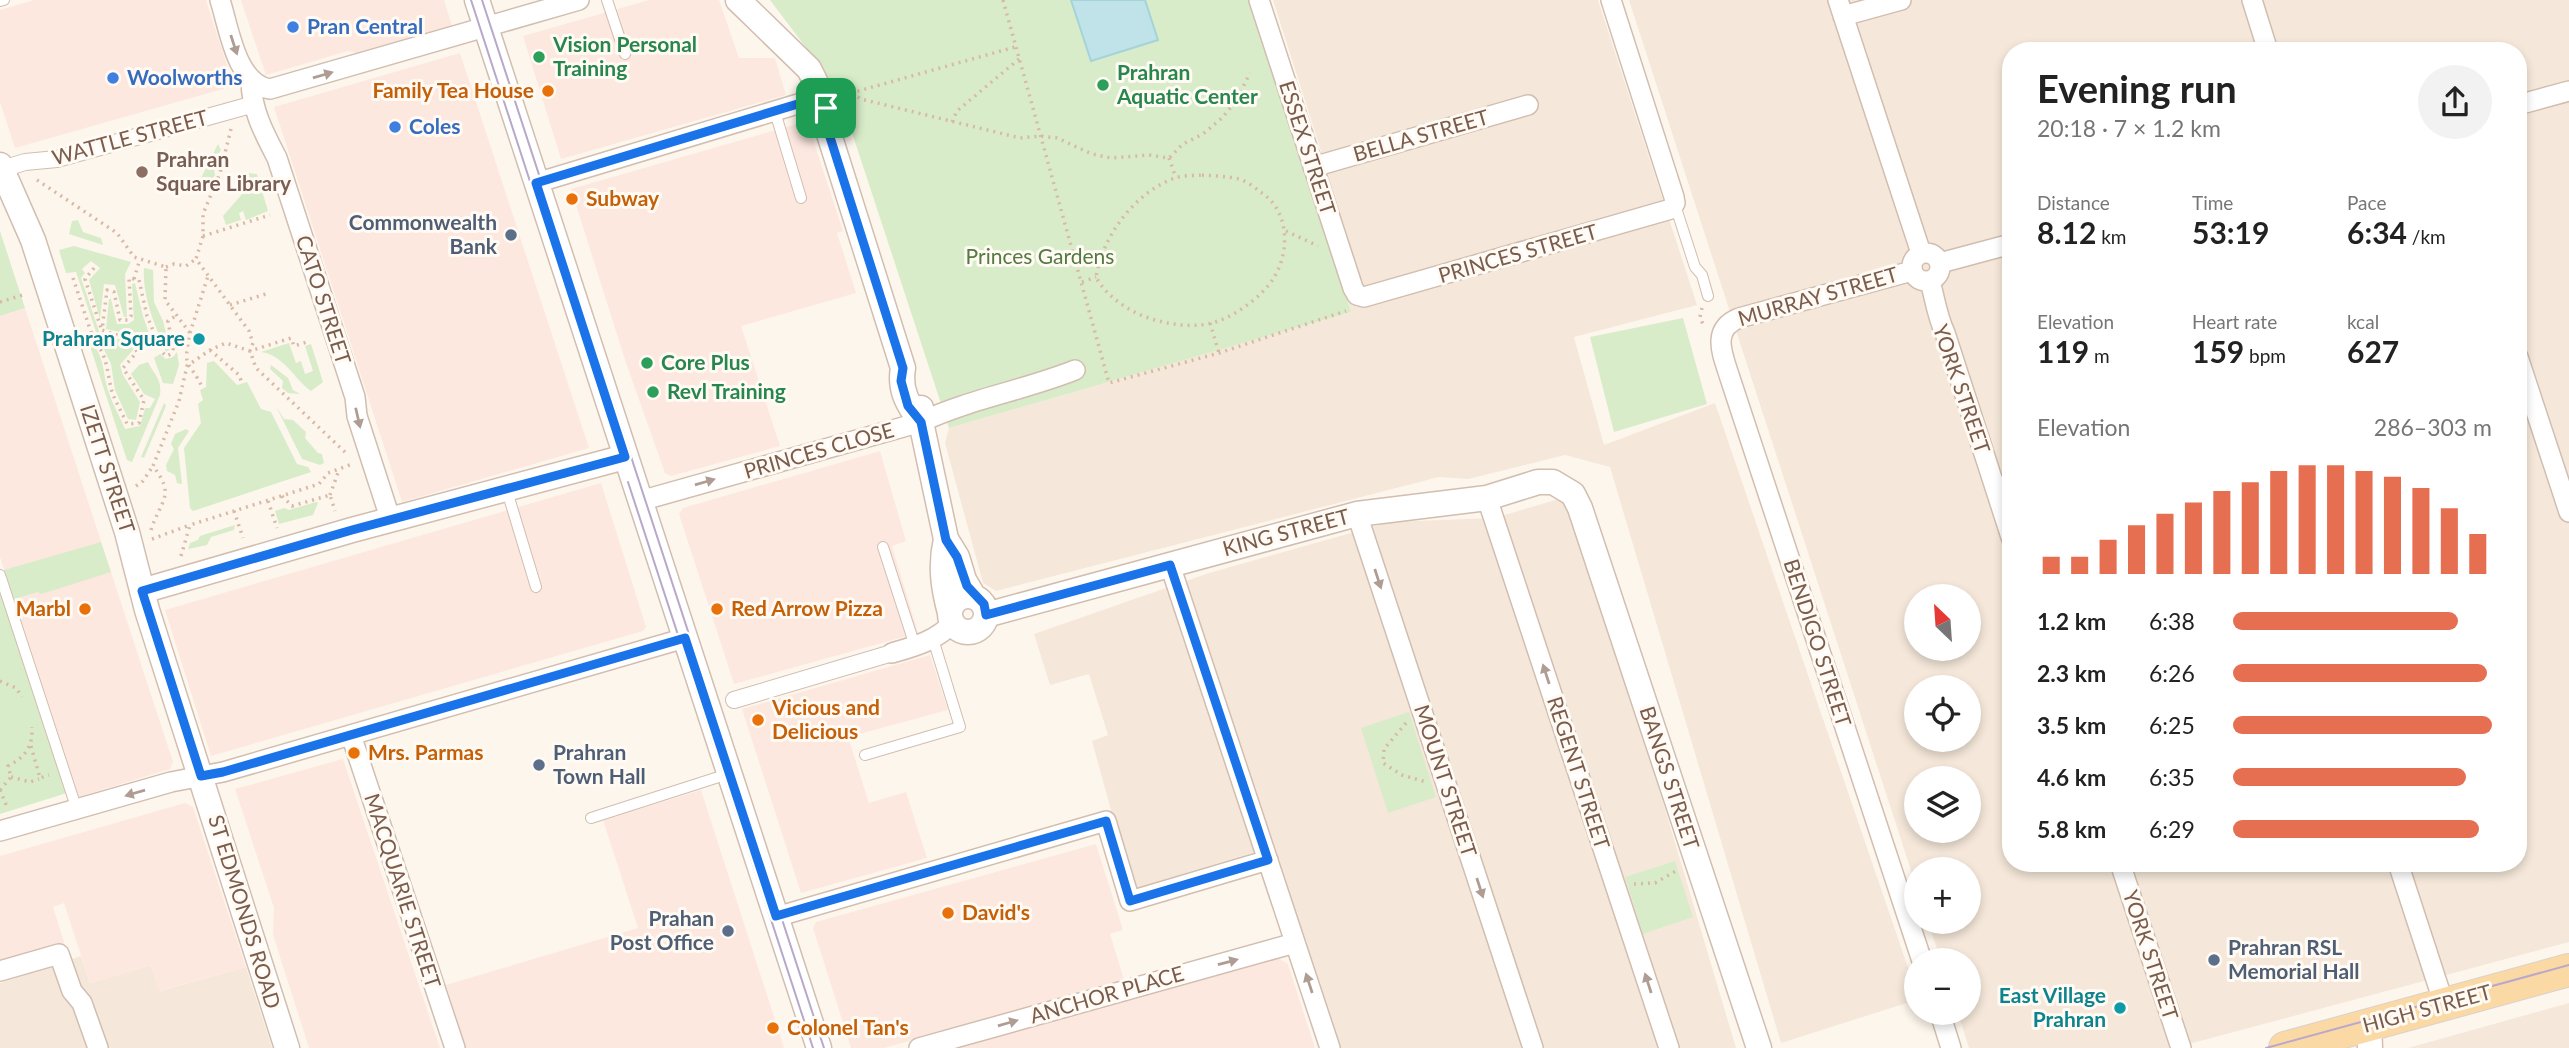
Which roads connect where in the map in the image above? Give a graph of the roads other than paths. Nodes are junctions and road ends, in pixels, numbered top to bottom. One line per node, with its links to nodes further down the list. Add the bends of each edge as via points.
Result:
1 (220, 0): 14 (street, CATO STREET, one-way to 14, via 241,65)
2 (477, 0): 11 (street)
3 (579, 0): 11 (street)
4 (607, 0): 13 (lane)
5 (1259, 0): 22 (street, ESSEX STREET)
6 (1611, 0): 25 (street)
7 (1901, 0): 10 (street)
8 (2252, 0): 12 (street)
9 (740, 1): 16 (street, via 809,69)
10 (1840, 8): 27 (street)
11 (486, 27): 14 (street, one-way to 11, via 279,88); 23 (street)
12 (2265, 42)
13 (625, 54)
14 (254, 83): 43 (street, CATO STREET, one-way to 43, via 252,99 260,127 277,158)
15 (2569, 91): 17 (street)
16 (824, 98): 20 (street); 34 (street, via 829,134 903,368 914,377)
17 (2527, 103)
18 (1528, 106): 22 (street, BELLA STREET)
19 (242, 108): 21 (street, WATTLE STREET, via 57,159)
20 (775, 112): 23 (street); 24 (lane)
21 (6, 166): 49 (street, IZETT STREET, via 128,532)
22 (1313, 167): 29 (street, ESSEX STREET)
23 (536, 183): 35 (street)
24 (801, 198)
25 (1675, 203): 29 (street, PRINCES STREET, via 1662,213 1370,296); 30 (lane)
26 (2002, 247): 28 (street)
27 (1916, 262): 28 (street, via 1916,277 1922,281); 31 (street, MURRAY STREET)
28 (1935, 272): 36 (street, YORK STREET, via 1936,315)
29 (1357, 295)
30 (1708, 296)
31 (1726, 326): 68 (street, BENDIGO STREET, via 1720,338 1730,378)
32 (1075, 370): 34 (street, PRINCES CLOSE)
33 (2527, 384): 41 (street)
34 (921, 422): 39 (street, PRINCES CLOSE, one-way to 34); 44 (street)
35 (625, 457): 37 (street); 39 (street)
36 (2002, 481)
37 (507, 490): 43 (street); 48 (lane)
38 (1487, 498): 40 (street, KING STREET, via 1538,482 1553,482 1573,494); 42 (street, KING STREET); 83 (street, REGENT STREET, one-way to 38)
39 (640, 501): 52 (street)
40 (1580, 508): 84 (street, BANGS STREET)
41 (2569, 512)
42 (1357, 514): 46 (street, KING STREET); 82 (street, MOUNT STREET, one-way to 82)
43 (391, 521): 49 (street)
44 (946, 540): 50 (street); 51 (street, via 942,560)
45 (883, 547): 53 (lane)
46 (1170, 565): 50 (street, KING STREET); 63 (street)
47 (0, 575): 60 (lane)
48 (536, 587)
49 (142, 591): 59 (street, IZETT STREET)
50 (980, 606): 51 (street, KING STREET, via 982,626 972,631 961,630)
51 (951, 618): 53 (street)
52 (685, 638): 56 (street); 58 (street)
53 (924, 643): 54 (street); 57 (lane, via 960,727)
54 (892, 653): 55 (street)
55 (734, 700)
56 (351, 734): 59 (street); 78 (street, MACQUARIE STREET)
57 (865, 755)
58 (728, 774): 61 (lane); 66 (street)
59 (201, 776): 60 (street, one-way to 60); 77 (street, ST EDMONDS ROAD)
60 (77, 810): 62 (street)
61 (591, 818)
62 (5, 823)
63 (1268, 860): 66 (street, via 1130,901 1106,821); 67 (street)
64 (2123, 872): 86 (street, YORK STREET)
65 (2401, 872): 71 (street)
66 (776, 916): 79 (street)
67 (1295, 943): 74 (street, ANCHOR PLACE, one-way to 67); 81 (street, one-way to 67)
68 (1918, 948)
69 (2569, 970): 71 (main road, HIGH STREET)
70 (0, 971): 76 (street, via 59,954)
71 (2444, 1004): 73 (main road, HIGH STREET)
72 (1944, 1025): 85 (street)
73 (2370, 1037): 75 (main road, HIGH STREET)
74 (962, 1042): 80 (street, ANCHOR PLACE)
75 (2336, 1042): 87 (main road, HIGH STREET)
76 (98, 1048)
77 (287, 1048)
78 (455, 1048)
79 (819, 1048)
80 (919, 1048)
81 (1330, 1048)
82 (1533, 1048)
83 (1669, 1048)
84 (1759, 1048)
85 (1951, 1048)
86 (2181, 1048)
87 (2284, 1048)

